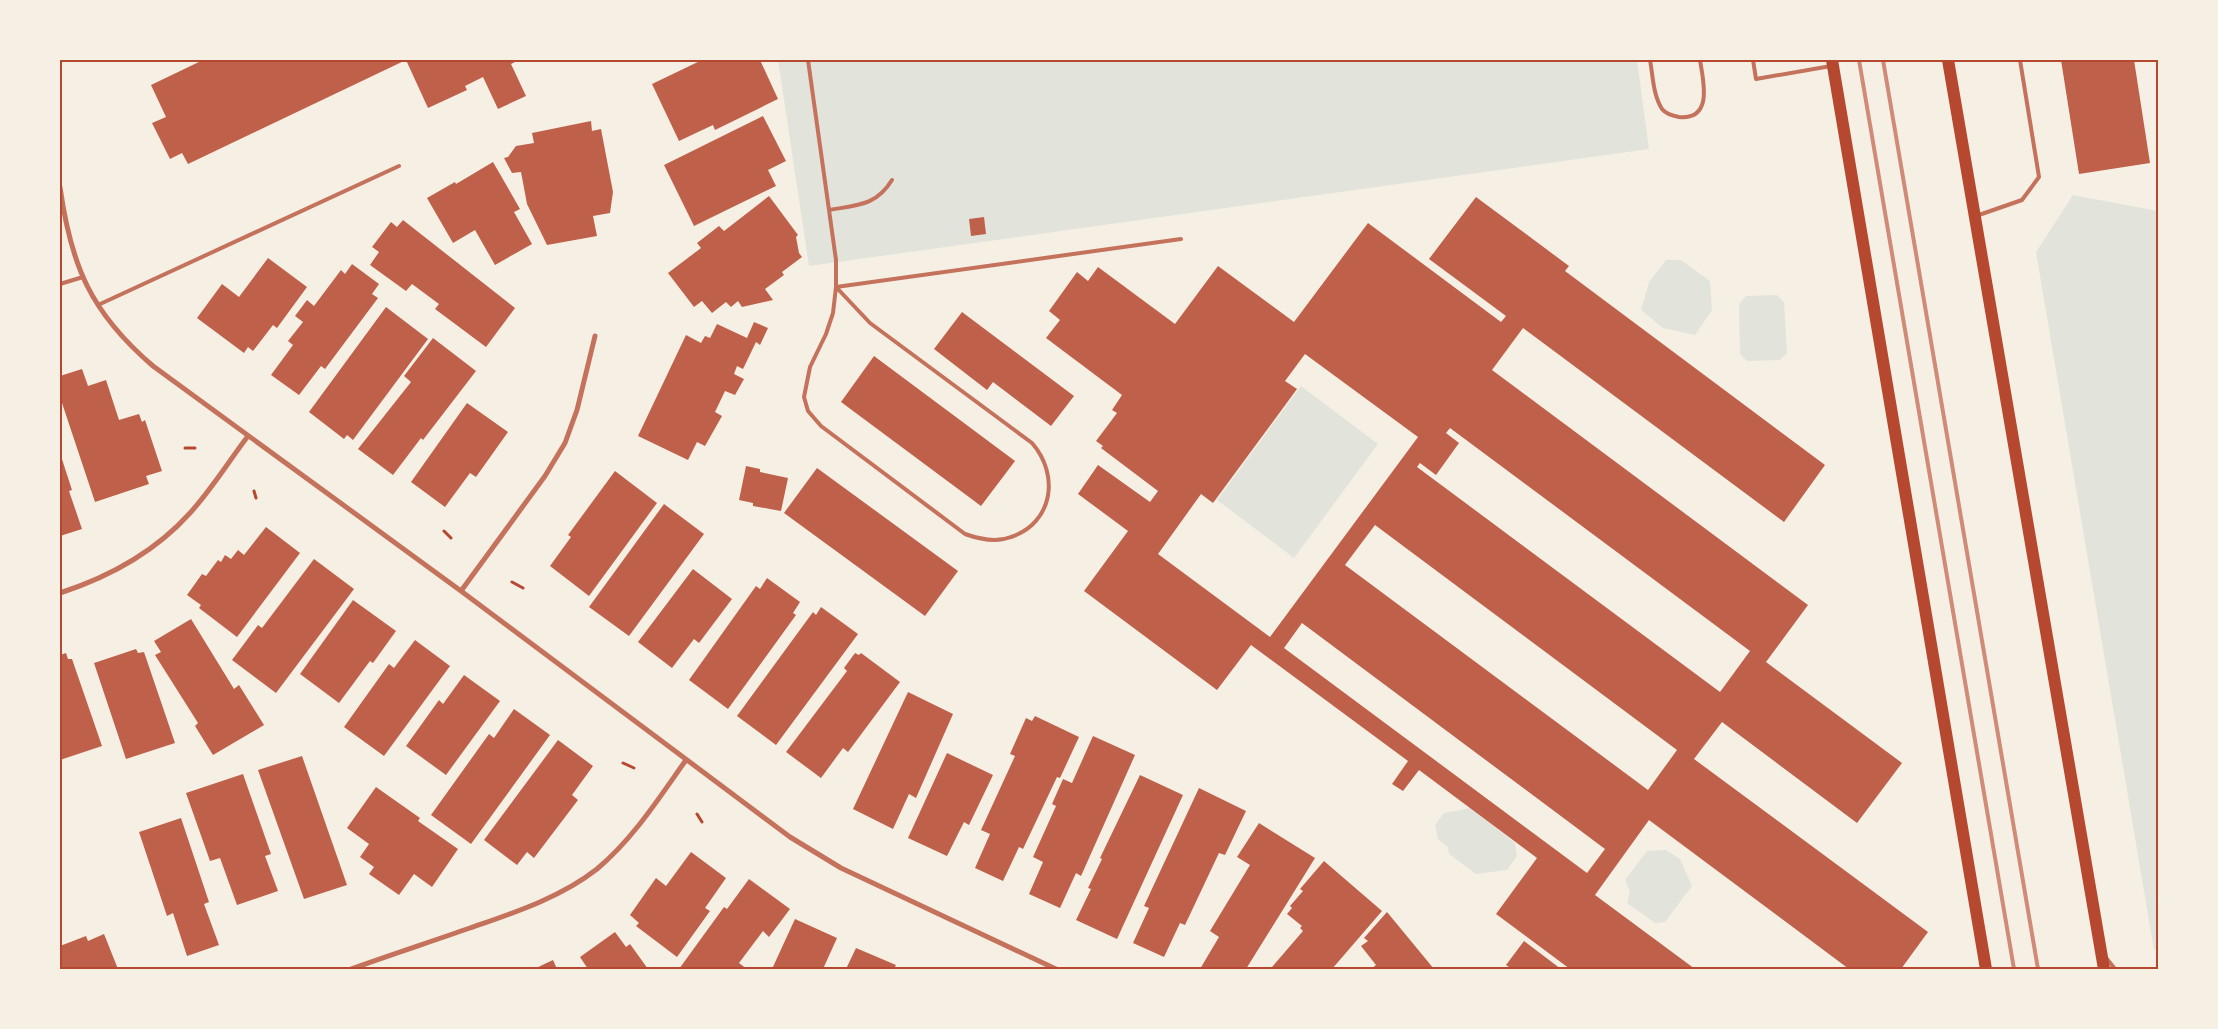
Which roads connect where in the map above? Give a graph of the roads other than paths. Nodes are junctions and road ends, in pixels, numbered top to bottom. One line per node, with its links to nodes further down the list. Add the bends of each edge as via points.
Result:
1 (808, 60): 11 (lane)
2 (1650, 60): 3 (lane, via 1663,110 1672,116 1683,117 1692,115 1704,104)
3 (1700, 60)
4 (1753, 60): 7 (lane, via 1756,79)
5 (1948, 60): 12 (main road)
6 (2020, 60): 12 (lane, via 2039,177 2022,200)
7 (1833, 63): 26 (main road)
8 (399, 166): 17 (lane)
9 (892, 180): 11 (lane, via 884,193 865,204)
10 (60, 187): 14 (street, via 66,228)
11 (829, 210): 16 (lane)
12 (1974, 217): 23 (main road)
13 (1181, 239): 16 (lane)
14 (83, 277): 15 (lane); 17 (street)
15 (60, 284)
16 (836, 287): 16 (lane, via 833,313 806,382 804,397 808,411 821,426 965,534 993,540 1010,538 1026,530 1039,518 1050,484 1047,466 1039,451 870,323)
17 (98, 305): 19 (street, via 139,354)
18 (595, 336): 20 (street, via 577,410 565,443)
19 (248, 436): 20 (street); 21 (street, via 190,513 158,542 132,562)
20 (461, 592): 22 (street)
21 (60, 594)
22 (686, 760): 24 (street, via 617,849 596,869 569,887 513,912); 25 (street, via 823,858)
23 (2100, 950): 27 (main road); 28 (lane)
24 (351, 969)
25 (1056, 969)
26 (1986, 969)
27 (2104, 969)
28 (2115, 969)

